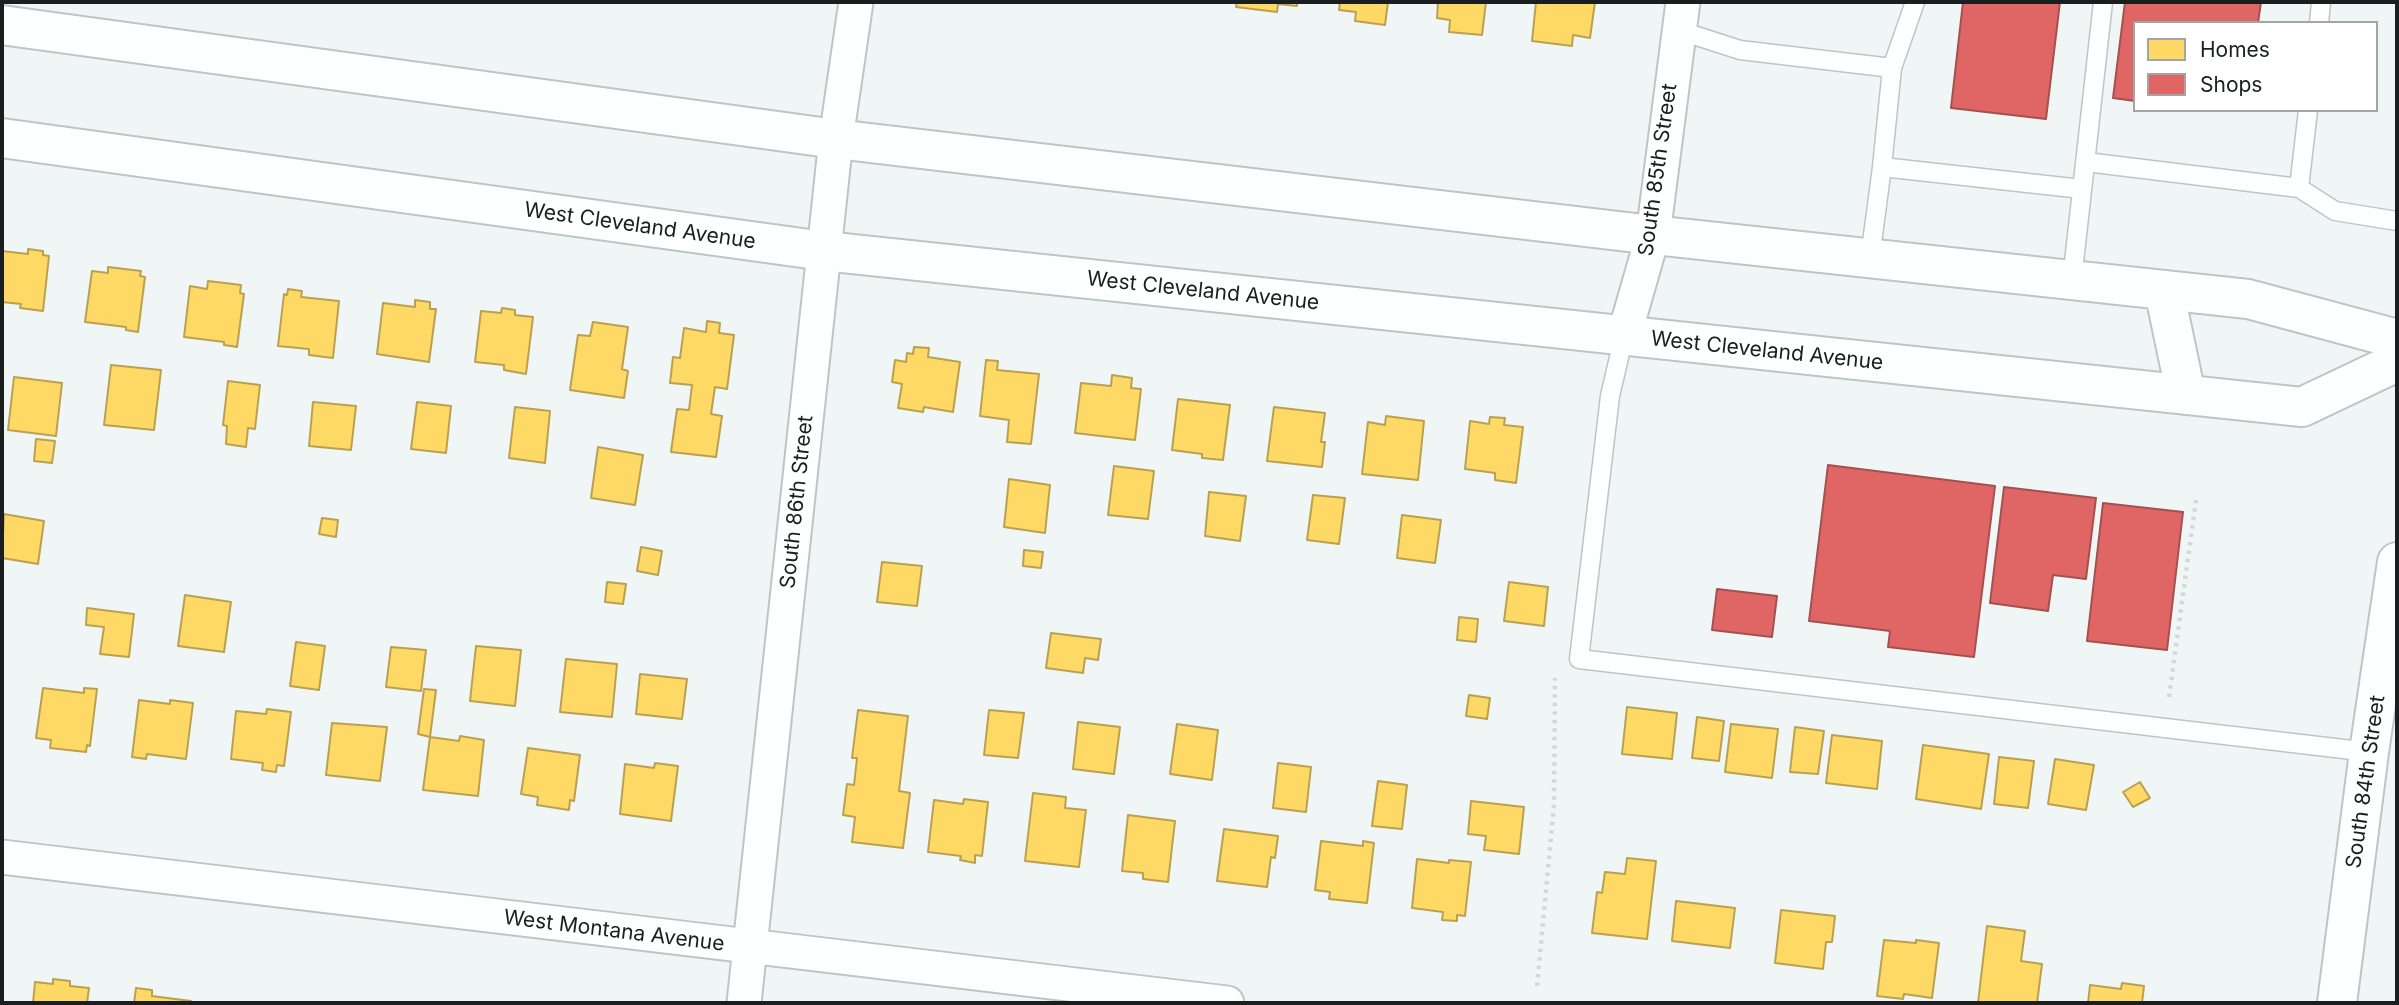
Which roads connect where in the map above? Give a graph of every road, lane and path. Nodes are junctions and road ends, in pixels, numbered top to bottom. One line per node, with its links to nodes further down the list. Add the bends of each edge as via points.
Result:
1 (856, 2): 11 (street, South 86th Street)
2 (1915, 2): 8 (lane)
3 (2103, 2): 12 (lane)
4 (2322, 2): 6 (lane)
5 (1680, 16): 8 (lane, via 1740,50); 17 (street, South 85th Street)
6 (2319, 21)
7 (2, 25): 11 (street)
8 (1892, 68): 13 (lane)
9 (2308, 112): 14 (lane)
10 (2, 138): 18 (street, West Cleveland Avenue)
11 (836, 138): 17 (street); 18 (street, South 86th Street)
12 (2085, 162): 14 (lane); 15 (lane)
13 (1882, 167): 15 (lane); 19 (lane)
14 (2299, 188): 16 (lane, via 2335,211)
15 (2082, 189): 20 (lane)
16 (2397, 221)
17 (1653, 235): 19 (street); 22 (street, South 85th Street)
18 (824, 251): 22 (street, West Cleveland Avenue); 32 (street, South 86th Street)
19 (1870, 258): 20 (street)
20 (2072, 280): 21 (street)
21 (2164, 290): 23 (street, via 2248,299); 25 (street)
22 (1624, 336): 25 (street, West Cleveland Avenue); 28 (lane, via 1610,396)
23 (2397, 339)
24 (2397, 362): 25 (street, West Cleveland Avenue, via 2302,407)
25 (2186, 395)
26 (2196, 500): 29 (path)
27 (2397, 562): 30 (street, South 84th Street)
28 (1579, 659): 29 (lane); 33 (path, via 1556,673 1554,805)
29 (2164, 728): 30 (lane)
30 (2369, 752): 36 (street, South 84th Street)
31 (2, 857): 32 (street, West Montana Avenue)
32 (750, 946): 34 (street, South 86th Street); 35 (street, West Montana Avenue)
33 (1537, 986)
34 (744, 1003)
35 (1227, 1003)
36 (2337, 1003)

